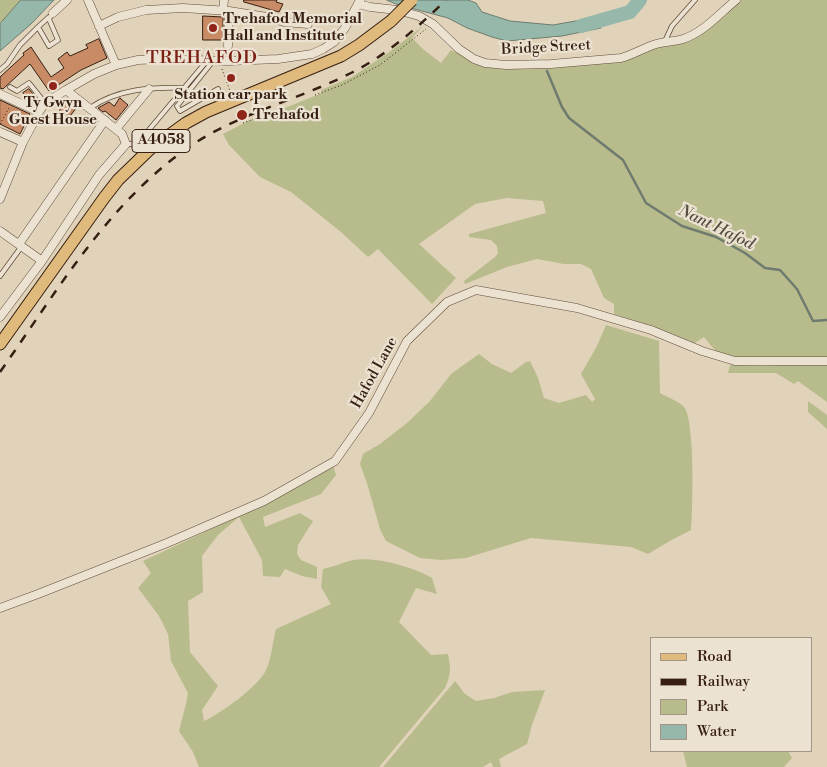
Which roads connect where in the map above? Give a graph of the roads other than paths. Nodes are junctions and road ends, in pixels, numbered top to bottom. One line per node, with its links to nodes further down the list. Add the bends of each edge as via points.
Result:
1 (68, 0): 9 (street)
2 (88, 0): 11 (street)
3 (224, 0): 8 (street)
4 (412, 0): 38 (main road, A4058, bridge, via 391,21 341,56 206,112 150,149 104,198)
5 (695, 0): 13 (lane, via 672,26)
6 (736, 0): 13 (street, Bridge Street, via 693,35)
7 (359, 2): 13 (street, Bridge Street, via 419,16 474,59 496,65 620,58); 15 (street, via 334,42 312,54 278,59)
8 (226, 11): 10 (street); 11 (street, via 146,10); 14 (street)
9 (51, 15): 12 (lane); 12 (lane, via 57,42 48,46)
10 (308, 24)
11 (99, 26): 16 (street)
12 (38, 27): 17 (lane)
13 (665, 41)
14 (228, 46)
15 (214, 60): 16 (street, via 154,59); 19 (lane); 21 (lane, via 177,106 180,111)
16 (116, 65): 22 (street)
17 (0, 70)
18 (10, 87): 24 (lane, via 17,91 29,83)
19 (184, 88): 20 (lane); 31 (lane, via 137,144)
20 (149, 89): 25 (lane, via 133,90); 28 (street)
21 (218, 89)
22 (66, 90): 24 (street); 25 (street)
23 (0, 94): 26 (street)
24 (46, 103): 26 (street)
25 (90, 108): 27 (street)
26 (39, 112): 30 (street)
27 (105, 120): 28 (street); 34 (street)
28 (116, 129): 31 (street)
29 (0, 132): 30 (street)
30 (23, 142): 32 (street)
31 (126, 144): 35 (street, via 99,175)
32 (0, 199)
33 (0, 231): 34 (street)
34 (21, 245): 35 (street); 36 (lane)
35 (42, 261): 37 (street)
36 (0, 276)
37 (0, 317)
38 (0, 344)
39 (827, 361): 40 (street, Hafod Lane, via 735,361 651,330 577,308 476,290 446,302 408,341 370,413 335,461 264,501 140,554)
40 (0, 608)

